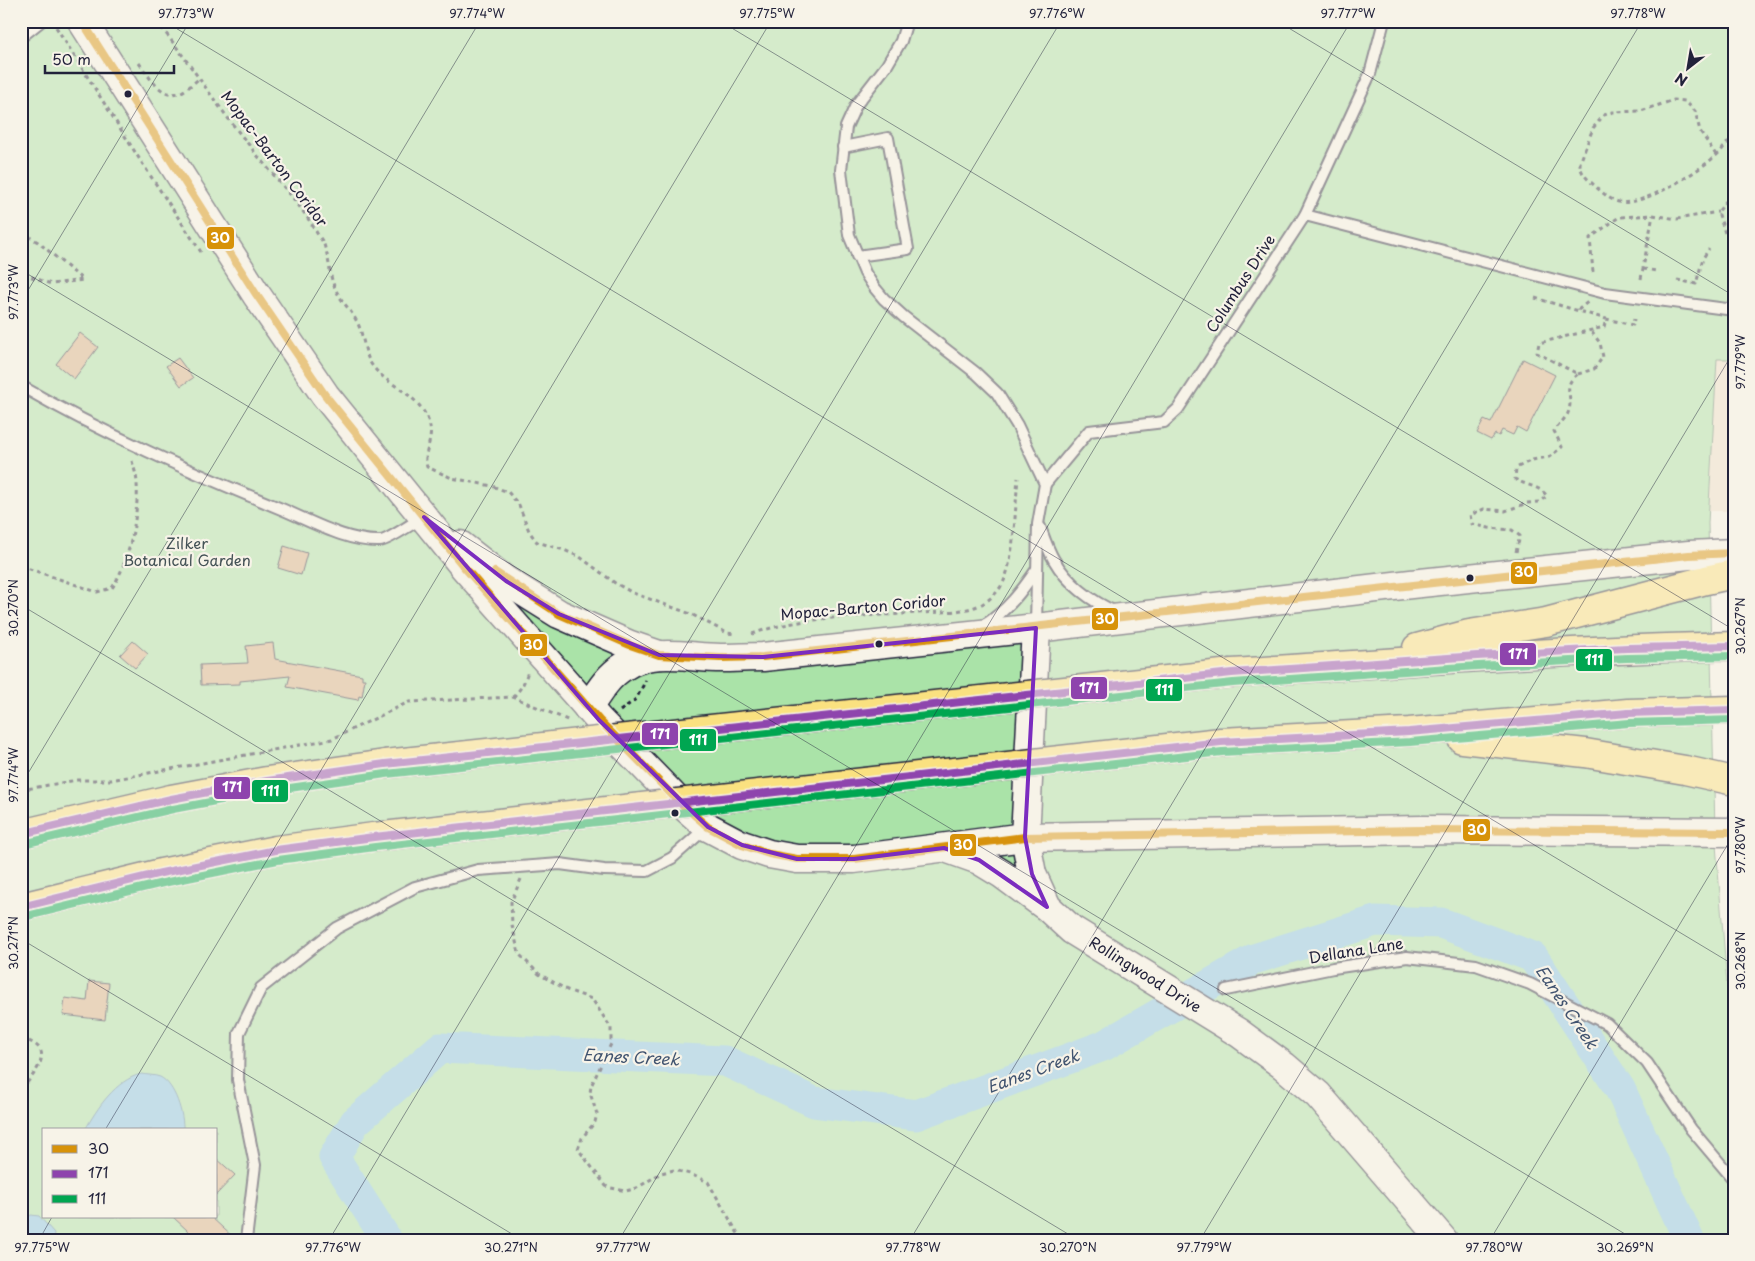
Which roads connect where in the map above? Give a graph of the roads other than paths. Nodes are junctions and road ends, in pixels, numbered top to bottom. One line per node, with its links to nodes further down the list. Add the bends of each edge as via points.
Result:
1 (41, 21): 5 (lane)
2 (82, 21): 12 (main road, via 256,294 325,395)
3 (907, 21): 6 (lane, via 901,41 887,65 856,105 846,127)
4 (1384, 21): 7 (lane, Columbus Drive, via 1370,74)
5 (21, 37)
6 (843, 147): 8 (lane, via 841,170 849,235); 8 (lane, via 888,138 908,249)
7 (1305, 215): 9 (lane, via 1604,293); 11 (lane, Columbus Drive, via 1178,409 1164,422 1089,431)
8 (857, 256): 11 (lane, via 884,299 997,393 1018,425)
9 (1734, 310)
10 (21, 386): 12 (lane, via 126,441 340,534 383,542)
11 (1045, 484): 13 (lane)
12 (424, 517): 21 (main road, via 506,581 559,614); 24 (main road)
13 (1038, 524): 15 (lane); 17 (lane, via 1054,561 1079,590 1104,607)
14 (1734, 553): 17 (main road, via 1411,584)
15 (1037, 569): 18 (lane); 19 (lane, via 998,617)
16 (1734, 574): 22 (highway, via 1546,622 1469,634)
17 (1128, 617): 18 (main road)
18 (1036, 628): 19 (main road); 30 (main road, Rollingwood Drive)
19 (969, 634): 21 (main road, via 763,657)
20 (1734, 646): 22 (highway, via 1627,648)
21 (659, 654): 24 (main road, via 623,667 609,679)
22 (1356, 665): 29 (highway, bridge, via 1232,672 385,764 171,799)
23 (1734, 710): 25 (highway, via 1628,713)
24 (583, 716): 27 (main road)
25 (1409, 732): 26 (highway, via 1585,753); 32 (highway, bridge, via 1222,742 374,837 266,852 161,873)
26 (1734, 781)
27 (708, 827): 31 (main road, via 769,854 797,859 854,859); 36 (lane, via 672,858 647,871 560,864 478,870 415,887 337,928 260,988 239,1033 238,1080 255,1165)
28 (1734, 832): 30 (main road, via 1422,830)
29 (21, 834)
30 (1025, 837): 31 (main road); 33 (main road, Rollingwood Drive, via 1032,874)
31 (944, 848): 33 (main road, via 979,860)
32 (21, 907)
33 (1047, 907): 37 (main road, Rollingwood Drive, via 1072,930 1239,1034 1284,1066 1318,1095)
34 (1226, 990): 35 (lane, Dellana Lane, via 1407,957 1476,965 1530,984 1607,1024 1647,1063 1691,1129)
35 (1734, 1180)
36 (246, 1240)
37 (1443, 1240)

